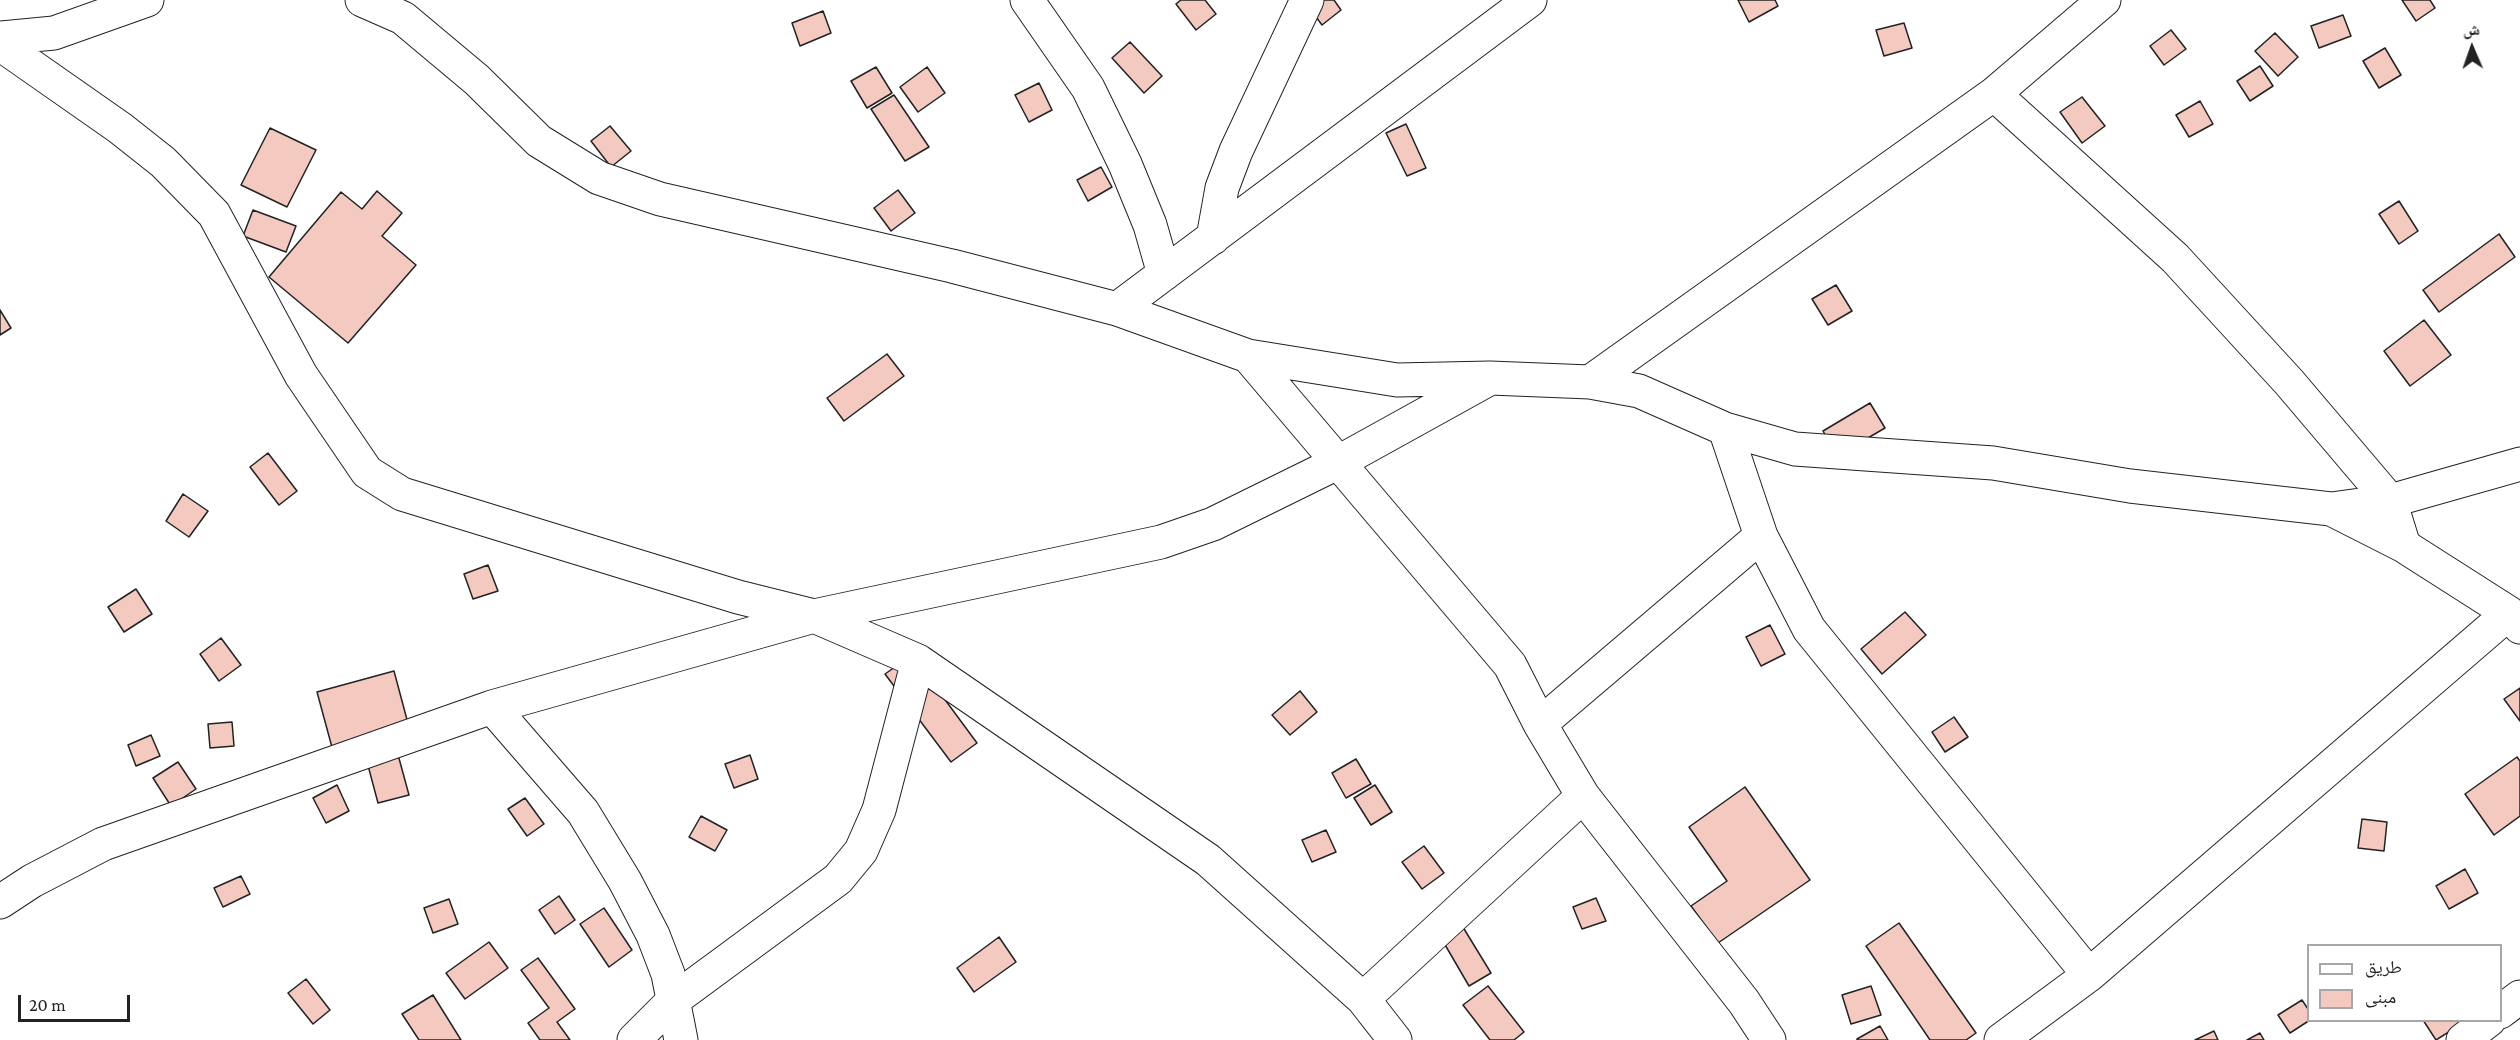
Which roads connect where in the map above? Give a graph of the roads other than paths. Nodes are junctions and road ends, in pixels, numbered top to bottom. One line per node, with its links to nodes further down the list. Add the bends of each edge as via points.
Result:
1 (147, 0): 7 (street, via 54,33)
2 (362, 0): 12 (street, via 403,18 477,80 539,141 599,178 660,199 952,266)
3 (1027, 0): 11 (street, via 1088,88 1121,154)
4 (1307, 0): 10 (street, via 1236,151 1222,188)
5 (1530, 0): 10 (street)
6 (2104, 0): 9 (street)
7 (0, 38)
8 (0, 44): 23 (street, via 163,162 214,214 302,375 367,472 402,494 727,594)
9 (1995, 93): 15 (street); 19 (street, via 2175,258 2289,382)
10 (1213, 238): 11 (street)
11 (1164, 274): 12 (street)
12 (1117, 309): 13 (street)
13 (1248, 356): 14 (street, via 1397,380); 17 (street)
14 (1490, 378): 15 (street); 17 (street)
15 (1590, 382): 16 (street, via 1639,391)
16 (1725, 429): 20 (street, via 1795,449 1993,463 2130,486); 21 (street)
17 (1337, 463): 23 (street, via 1213,524 1161,542); 27 (street, via 1510,665)
18 (2520, 464): 19 (street)
19 (2390, 501): 20 (street); 22 (street)
20 (2331, 509): 22 (street)
21 (1761, 536): 27 (street); 30 (street, via 1809,629)
22 (2404, 546): 24 (street)
23 (814, 616): 25 (street); 26 (street)
24 (2514, 620): 30 (street)
25 (918, 661): 32 (street, via 879,810 861,851 838,879); 33 (street, via 1208,860)
26 (492, 707): 29 (street, via 103,844); 32 (street, via 589,822 652,935)
27 (1540, 723): 28 (street)
28 (1583, 796): 33 (street); 39 (street, via 1744,1002)
29 (0, 902)
30 (2089, 975): 40 (street)
31 (2520, 997): 34 (street)
32 (675, 999): 36 (street); 37 (street)
33 (1363, 999): 38 (street)
34 (2502, 1010)
35 (2486, 1022): 41 (street)
36 (634, 1040)
37 (681, 1040)
38 (1395, 1040)
39 (1769, 1040)
40 (2001, 1040)
41 (2463, 1040)

